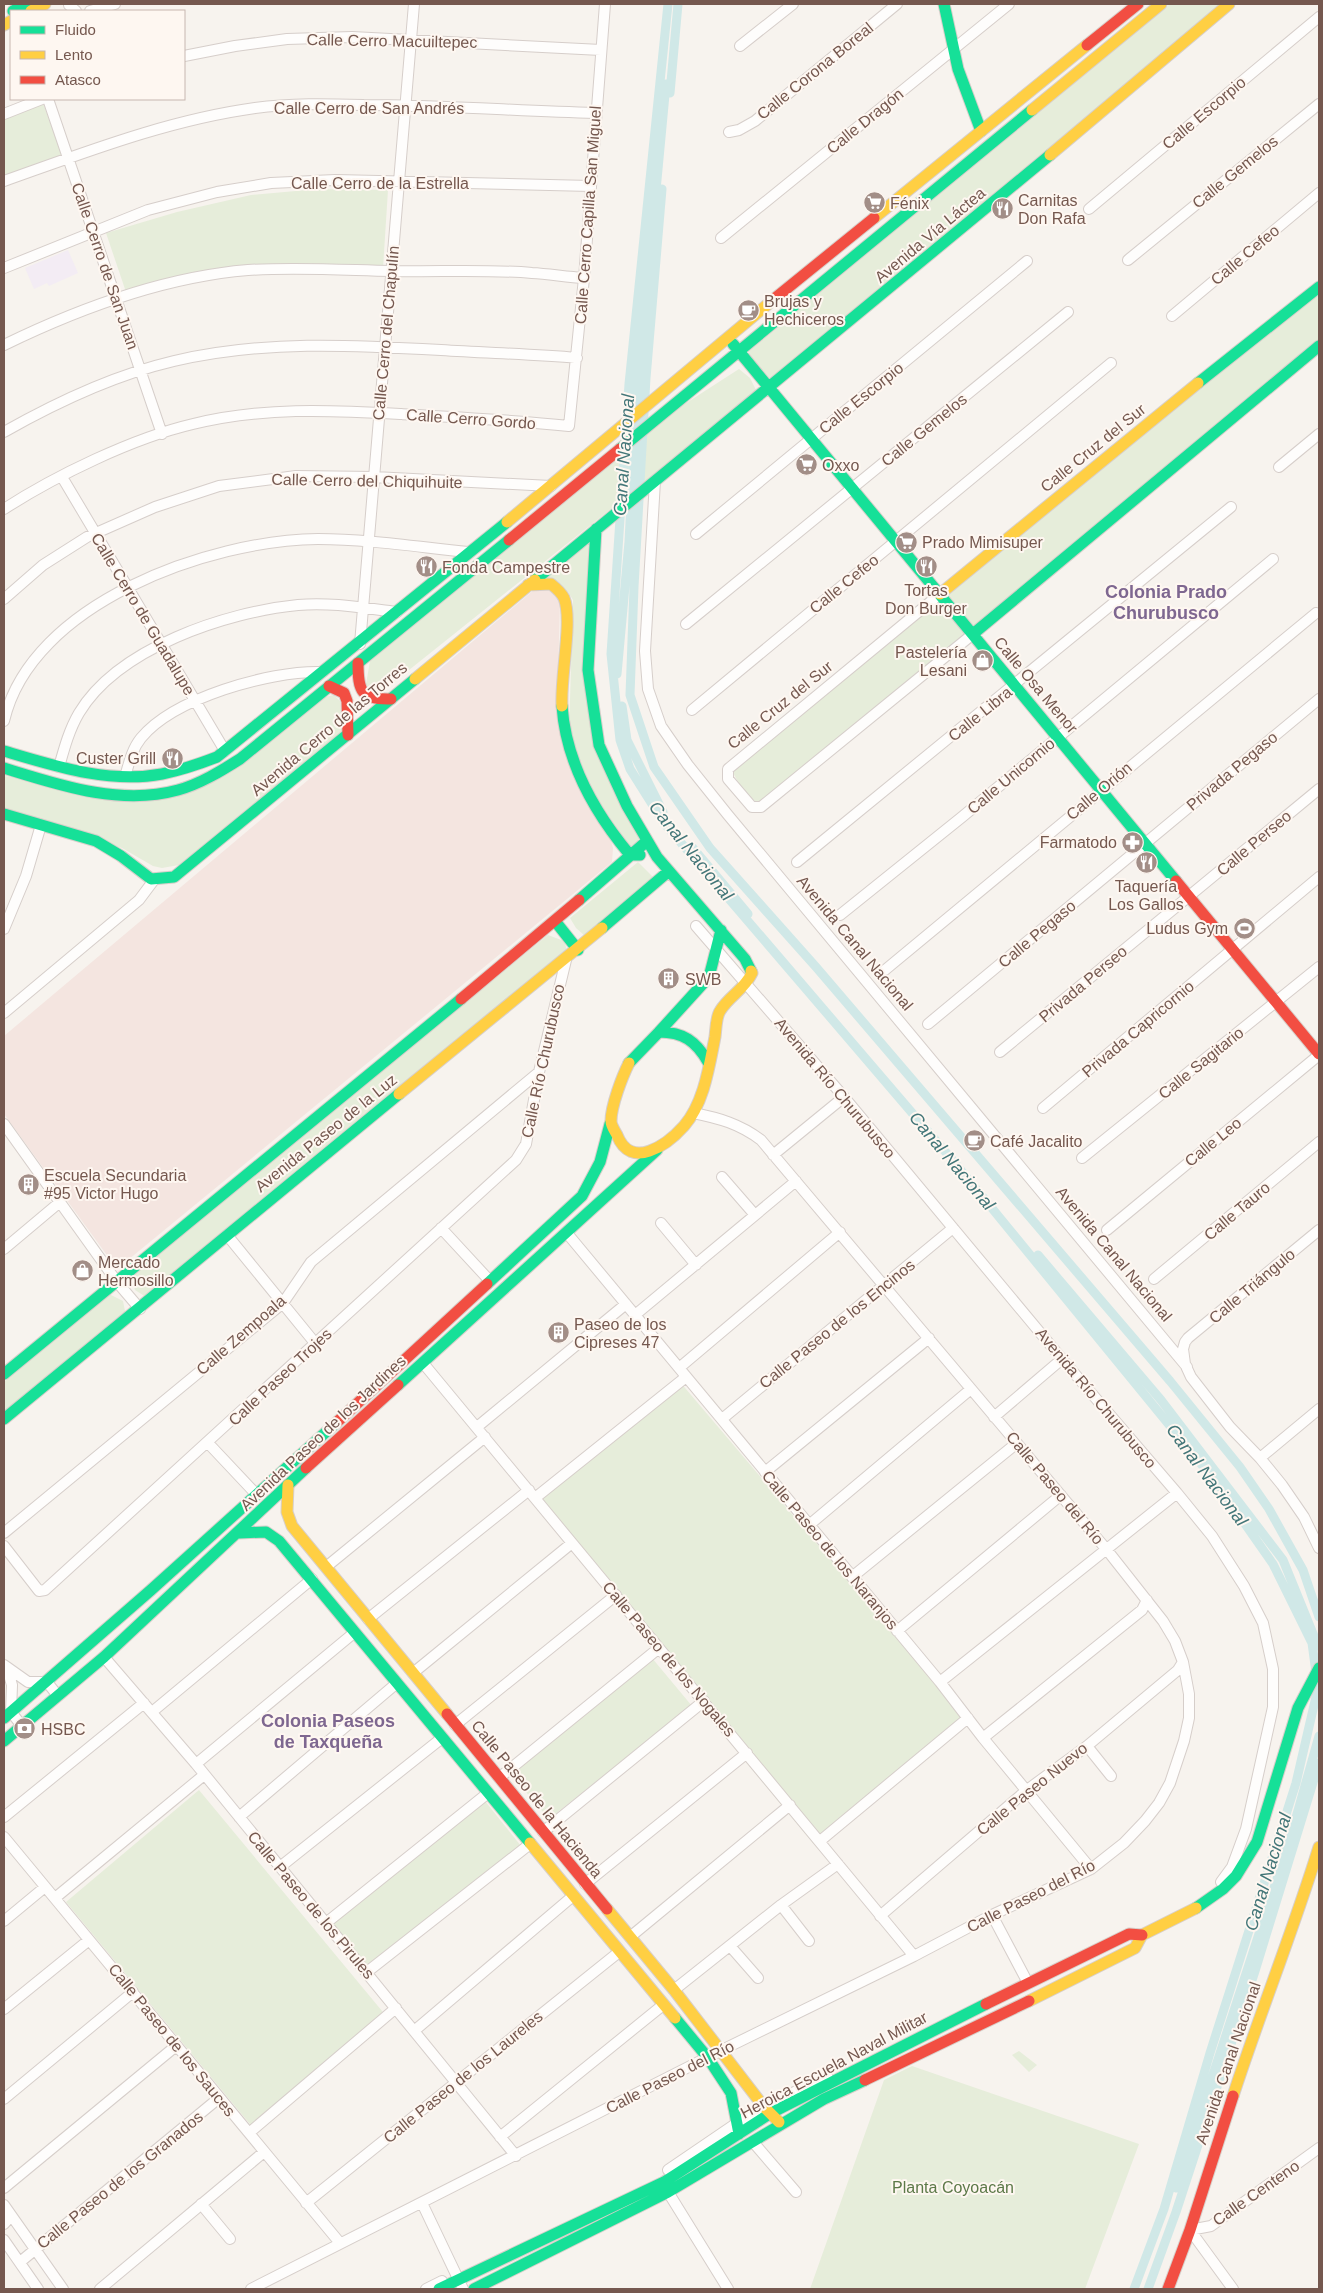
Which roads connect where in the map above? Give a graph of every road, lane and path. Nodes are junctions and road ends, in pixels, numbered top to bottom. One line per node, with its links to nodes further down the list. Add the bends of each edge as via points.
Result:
1 (28, 4): 13 (street)
2 (45, 4): 14 (street)
3 (115, 4): 15 (street)
4 (414, 4): 17 (street, Calle Cerro del Chapulín)
5 (605, 4): 19 (street, Calle Cerro Capilla San Miguel)
6 (793, 4): 18 (street)
7 (897, 4): 29 (street, Calle Corona Boreal, via 755,121)
8 (944, 4): 20 (street)
9 (1009, 4): 20 (street, Calle Dragón)
10 (1138, 4): 28 (street)
11 (1161, 4): 51 (street, Avenida Vía Láctea)
12 (1229, 4): 55 (street, Avenida Vía Láctea)
13 (16, 10)
14 (33, 10)
15 (94, 10)
16 (1319, 17): 35 (street, Calle Escorpio)
17 (411, 40): 19 (street, Calle Cerro Macuiltepec); 21 (street, Calle Cerro Macuiltepec, via 352,37 287,39); 25 (street, Calle Cerro del Chapulín)
18 (740, 46)
19 (601, 50): 26 (street, Calle Cerro Capilla San Miguel)
20 (952, 50): 28 (street, via 968,103); 37 (street, Calle Dragón)
21 (185, 56)
22 (39, 100): 27 (street)
23 (48, 100): 30 (street, Calle Cerro de San Juan)
24 (1319, 104): 38 (street, Calle Gemelos)
25 (406, 105): 26 (street, Calle Cerro de San Andrés); 30 (street, Calle Cerro de San Andrés, via 294,104 254,108 139,133); 32 (street, Calle Cerro del Chapulín)
26 (596, 113): 33 (street, Calle Cerro Capilla San Miguel)
27 (4, 114)
28 (981, 131): 47 (street)
29 (729, 132)
30 (68, 158): 31 (street, Calle Cerro de San Andrés); 36 (street, Calle Cerro de San Juan)
31 (4, 181)
32 (399, 182): 33 (street, Calle Cerro de la Estrella); 36 (street, Calle Cerro de la Estrella, via 271,183 216,192 148,210); 41 (street, Calle Cerro del Chapulín)
33 (591, 186): 42 (street, Calle Cerro Capilla San Miguel)
34 (1319, 193): 46 (street, Calle Cefeo)
35 (1089, 209)
36 (93, 231): 40 (street, Calle Cerro de la Estrella); 44 (street, Calle Cerro de San Juan)
37 (721, 238)
38 (1128, 260)
39 (1027, 262): 62 (street, Calle Escorpio)
40 (4, 268)
41 (391, 271): 42 (street, via 531,272); 44 (street, via 247,270 187,280); 50 (street, Calle Cerro del Chapulín)
42 (584, 278): 52 (street, Calle Cerro Capilla San Miguel)
43 (1319, 287): 80 (street, Calle Cruz del Sur)
44 (116, 299): 48 (street); 54 (street, Calle Cerro de San Juan)
45 (1068, 312): 68 (street, Calle Gemelos)
46 (1172, 316)
47 (727, 337): 51 (street, Calle Osa Menor); 67 (street)
48 (4, 345)
49 (1319, 346): 86 (street, Calle Cruz del Sur)
50 (385, 347): 52 (street); 54 (street, via 314,344 257,348 174,361); 56 (street, Calle Cerro del Chapulín)
51 (740, 352): 55 (street, Calle Osa Menor); 57 (street, Avenida Vía Láctea)
52 (577, 358): 58 (street, Calle Cerro Capilla San Miguel)
53 (1111, 363): 74 (street, Calle Cefeo)
54 (140, 371): 59 (street, via 91,389); 60 (street, Calle Cerro de San Juan)
55 (770, 388): 62 (street, Calle Osa Menor); 66 (street, Avenida Vía Láctea)
56 (379, 413): 58 (street, Calle Cerro Gordo); 60 (street, Calle Cerro Gordo, via 281,410 193,424); 65 (street, Calle Cerro del Chapulín)
57 (654, 420): 89 (street, Avenida Cerro de las Torres)
58 (569, 426)
59 (4, 432)
60 (162, 434): 64 (street, Calle Cerro Gordo)
61 (1319, 434): 63 (street)
62 (811, 438): 68 (street, Calle Osa Menor); 73 (street, Calle Escorpio)
63 (1279, 467)
64 (62, 476): 70 (street, Calle Cerro Gordo); 72 (street, Calle Cerro de Guadalupe)
65 (374, 477): 67 (street, Calle Cerro del Chiquihuite); 72 (street, Calle Cerro del Chiquihuite, via 296,476 219,486 156,506); 75 (street, Calle Cerro del Chapulín)
66 (652, 484): 71 (street, Avenida Cerro de las Torres); 174 (street, Avenida Canal Nacional, via 645,651 648,689 661,726 722,808)
67 (551, 486): 76 (street)
68 (853, 488): 74 (street, Calle Osa Menor); 85 (street, Calle Gemelos)
69 (1231, 507): 91 (street, Calle Libra)
70 (4, 509)
71 (596, 529): 78 (street, Avenida Cerro de las Torres); 109 (street, via 588,670 599,745)
72 (95, 533): 79 (street, Calle Cerro de Guadalupe); 81 (street, Calle Cerro del Chiquihuite, via 43,565)
73 (696, 534)
74 (896, 541): 80 (street, Calle Osa Menor); 96 (street, Calle Cefeo)
75 (368, 542): 76 (street); 79 (street, via 316,540 262,544 168,570); 82 (street, Calle Cerro del Chapulín)
76 (468, 552): 83 (street)
77 (1273, 559): 99 (street, Calle Unicornio)
78 (528, 585): 93 (street, Avenida Cerro de las Torres); 111 (street, via 551,584 563,594 566,602 562,677 565,736 588,795)
79 (128, 588): 88 (street, Calle Cerro de Guadalupe); 97 (street, via 71,622 44,646 14,692)
80 (940, 594): 86 (street, Calle Osa Menor); 86 (street, Calle Cruz del Sur, via 728,769 728,779 752,807 760,807)
81 (4, 599)
82 (363, 608): 83 (street); 87 (street, Calle Cerro del Chapulín); 88 (street, via 318,605 271,609 226,620)
83 (397, 612): 87 (street)
84 (1316, 613): 105 (street, Calle Orión)
85 (686, 624)
86 (973, 634): 91 (street, Calle Osa Menor)
87 (360, 640): 89 (street, Calle Cerro del Chapulín); 90 (street)
88 (162, 645): 95 (street, Calle Cerro de Guadalupe); 102 (street, via 128,664 95,692 70,730)
89 (358, 663): 92 (street, Avenida Cerro de las Torres); 93 (street, via 360,689 364,696 376,700)
90 (320, 672): 95 (street, via 274,675 228,688); 101 (street)
91 (1015, 685): 99 (street, Calle Osa Menor); 113 (street, Calle Libra)
92 (329, 686): 98 (street, via 344,693); 103 (street, Avenida Cerro de las Torres, via 240,759 171,792 92,793)
93 (391, 699): 98 (street, Avenida Cerro de las Torres)
94 (1319, 699): 110 (street, Privada Pegaso)
95 (195, 702): 101 (street, Calle Cerro de Guadalupe); 104 (street, via 152,725 133,751)
96 (692, 710)
97 (4, 721)
98 (348, 735): 116 (street, Avenida Cerro de las Torres, via 174,877)
99 (1059, 737): 105 (street, Calle Osa Menor); 118 (street, Calle Unicornio)
100 (4, 751): 102 (street)
101 (225, 751): 104 (street, via 196,766 163,775)
102 (58, 767): 104 (street)
103 (4, 768)
104 (125, 777)
105 (1101, 789): 110 (street, Calle Osa Menor); 128 (street, Calle Orión)
106 (1319, 789): 117 (street, Calle Perseo)
107 (4, 814): 108 (street)
108 (42, 825): 116 (street, via 96,841); 121 (street)
109 (647, 842): 111 (street, Avenida Paseo de la Luz); 112 (street)
110 (1145, 842): 117 (street, Calle Osa Menor); 132 (street, Calle Pegaso)
111 (630, 855): 112 (street); 119 (street, Avenida Paseo de la Luz)
112 (657, 857): 114 (street)
113 (797, 862)
114 (669, 871): 122 (street); 124 (street, Avenida Paseo de la Luz)
115 (1319, 878): 123 (street, Privada Capricornio)
116 (154, 880): 131 (street, via 139,900)
117 (1189, 897): 123 (street, Calle Osa Menor); 134 (street, Privada Perseo)
118 (840, 915)
119 (555, 922): 124 (street); 164 (street, Avenida Paseo de la Luz)
120 (696, 926): 125 (street, Avenida Río Churubusco)
121 (4, 929)
122 (721, 930): 125 (street); 129 (street, via 750,966 752,973)
123 (1232, 949): 130 (street, Calle Osa Menor); 139 (street, Privada Capricornio)
124 (578, 950): 126 (street, Avenida Paseo de la Luz)
125 (716, 950): 129 (street, Avenida Río Churubusco); 133 (street, via 708,977)
126 (566, 960): 137 (street, Calle Río Churubusco); 159 (street, Avenida Paseo de la Luz)
127 (1319, 967): 130 (street, Calle Sagitario)
128 (885, 970)
129 (747, 984): 136 (street, via 720,1010); 138 (street, Avenida Río Churubusco)
130 (1276, 1002): 135 (street, Calle Osa Menor); 146 (street, Calle Sagitario)
131 (4, 1013)
132 (928, 1024)
133 (659, 1032): 136 (street, via 675,1031 691,1040); 141 (street, via 631,1060 620,1079)
134 (1000, 1052)
135 (1319, 1054): 155 (street, Calle Leo)
136 (708, 1062): 140 (street, via 707,1077)
137 (539, 1072): 147 (street, Calle Río Churubusco, via 526,1144); 166 (street, Calle Zempoala, via 311,1262)
138 (844, 1097): 145 (street); 154 (street, Avenida Río Churubusco)
139 (1043, 1108)
140 (693, 1113): 144 (street); 145 (street, Calle Paseo del Río, via 746,1129)
141 (611, 1122): 144 (street, via 616,1137 627,1149 644,1153); 163 (street, Avenida Paseo de los Jardines, via 600,1166 587,1190)
142 (4, 1124): 150 (street)
143 (1319, 1142): 162 (street, Calle Tauro)
144 (662, 1147): 157 (street, Avenida Paseo de los Jardines)
145 (773, 1155): 149 (street, Calle Paseo del Río)
146 (1082, 1158)
147 (516, 1160): 153 (street, Calle Paseo Trojes)
148 (722, 1177): 151 (street)
149 (796, 1181): 151 (street); 158 (street, Calle Paseo del Río)
150 (60, 1202): 160 (street); 164 (street)
151 (755, 1215): 161 (street)
152 (661, 1223): 161 (street)
153 (441, 1228): 163 (street); 171 (street, Calle Paseo Trojes)
154 (953, 1228): 165 (street, Calle Paseo de los Encinos); 172 (street, Avenida Río Churubusco)
155 (1107, 1230)
156 (1319, 1230): 174 (street, Calle Triángulo, via 1184,1342)
157 (566, 1232): 167 (street, Calle Paseo de los Naranjos); 173 (street, Avenida Paseo de los Jardines)
158 (840, 1232): 165 (street, Calle Paseo del Río); 175 (street)
159 (226, 1235): 166 (street); 168 (street, Avenida Paseo de la Luz)
160 (4, 1249)
161 (696, 1265): 169 (street)
162 (1154, 1279)
163 (490, 1281): 179 (street, Avenida Paseo de los Jardines)
164 (117, 1282): 168 (street); 176 (street, Avenida Paseo de la Luz)
165 (884, 1286): 170 (street, Calle Paseo del Río); 182 (street, Calle Paseo de los Encinos)
166 (283, 1303): 171 (street); 200 (street, Calle Zempoala)
167 (626, 1304): 169 (street, Calle Paseo de los Naranjos); 185 (street)
168 (140, 1309): 183 (street, Avenida Paseo de la Luz)
169 (635, 1315): 175 (street, Calle Paseo de los Naranjos)
170 (928, 1338): 178 (street, Calle Paseo del Río); 192 (street)
171 (315, 1343): 188 (street, Calle Paseo Trojes)
172 (1062, 1359): 181 (street); 194 (street, Avenida Río Churubusco)
173 (423, 1363): 184 (street, Avenida Paseo de los Jardines); 185 (street, Calle Paseo de los Nogales)
174 (1187, 1367): 191 (street, via 1196,1385)
175 (679, 1368): 177 (street, Calle Paseo de los Naranjos)
176 (4, 1374)
177 (686, 1377): 182 (street, Calle Paseo de los Naranjos); 196 (street)
178 (971, 1389): 181 (street, Calle Paseo del Río); 198 (street)
179 (352, 1408): 184 (street); 186 (street, Avenida Paseo de los Jardines)
180 (1319, 1410): 191 (street)
181 (994, 1417): 189 (street, Calle Paseo del Río)
182 (722, 1419): 192 (street, Calle Paseo de los Naranjos)
183 (4, 1420)
184 (362, 1420): 190 (street, Avenida Paseo de los Jardines)
185 (477, 1427): 187 (street, Calle Paseo de los Nogales)
186 (325, 1432): 190 (street); 195 (street, Avenida Paseo de los Jardines)
187 (485, 1437): 196 (street, Calle Paseo de los Nogales); 208 (street)
188 (208, 1443): 195 (street); 204 (street, Calle Paseo Trojes, via 42,1592)
189 (1017, 1443): 197 (street, Calle Paseo del Río); 209 (street)
190 (334, 1444): 193 (street, Avenida Paseo de los Jardines)
191 (1260, 1458): 205 (street, via 1304,1518)
192 (764, 1472): 198 (street, Calle Paseo de los Naranjos)
193 (288, 1485): 199 (street, Calle Paseo de la Hacienda, via 287,1512); 201 (street, Avenida Paseo de los Jardines)
194 (1177, 1493): 206 (street); 265 (street, Avenida Río Churubusco, via 1212,1536 1244,1586 1263,1624 1273,1669 1273,1707 1246,1829 1232,1867)
195 (256, 1494): 207 (street, Avenida Paseo de los Jardines)
196 (532, 1494): 203 (street, Calle Paseo de los Nogales); 216 (street)
197 (1061, 1495): 206 (street, Calle Paseo del Río); 217 (street)
198 (809, 1525): 209 (street, Calle Paseo de los Naranjos)
199 (292, 1526): 202 (street, via 282,1526 278,1530); 208 (street, Calle Paseo de la Hacienda)
200 (4, 1533)
201 (239, 1533): 202 (street, via 266,1532); 211 (street, Avenida Paseo de los Jardines)
202 (279, 1540): 210 (street, Calle Paseo de la Hacienda)
203 (572, 1543): 213 (street, Calle Paseo de los Nogales); 226 (street)
204 (4, 1546)
205 (1319, 1548)
206 (1107, 1550): 214 (street, Calle Paseo del Río); 228 (street)
207 (176, 1567): 211 (street); 212 (street, Avenida Paseo de los Jardines)
208 (326, 1567): 216 (street, Calle Paseo de la Hacienda)
209 (852, 1577): 217 (street, Calle Paseo de los Naranjos)
210 (312, 1579): 218 (street, Calle Paseo de la Hacienda); 233 (street)
211 (188, 1580): 215 (street, Avenida Paseo de los Jardines)
212 (152, 1589): 215 (street); 227 (street, Avenida Paseo de los Jardines)
213 (616, 1595): 221 (street, Calle Paseo de los Nogales); 236 (street)
214 (1147, 1600): 223 (street, Calle Paseo del Río, via 1175,1641); 239 (street, via 1142,1610)
215 (163, 1603): 222 (street, Avenida Paseo de los Jardines)
216 (368, 1619): 219 (street, Calle Paseo de la Hacienda)
217 (898, 1631): 228 (street, Calle Paseo de los Naranjos)
218 (355, 1632): 220 (street, Calle Paseo de la Hacienda); 243 (street)
219 (379, 1632): 220 (street); 226 (street, Calle Paseo de la Hacienda)
220 (364, 1644): 229 (street, Calle Paseo de la Hacienda)
221 (659, 1648): 231 (street, Calle Paseo de los Nogales); 246 (street)
222 (104, 1657): 230 (street, Avenida Paseo de los Jardines); 232 (street, Calle Paseo de los Pirules)
223 (1183, 1662): 241 (street, Calle Paseo Nuevo, via 1178,1670); 259 (street, Calle Paseo del Río, via 1189,1694 1189,1718 1170,1783 1145,1821)
224 (5, 1666): 227 (street, via 28,1682); 234 (street, via 12,1685)
225 (1319, 1668): 265 (street, Heroica Escuela Naval Militar, via 1298,1708 1248,1863 1220,1893)
226 (413, 1674): 236 (street, Calle Paseo de la Hacienda)
227 (47, 1682): 230 (street); 234 (street, Avenida Paseo de los Jardines)
228 (940, 1682): 235 (street, Calle Paseo de los Naranjos)
229 (397, 1683): 238 (street, Calle Paseo de la Hacienda); 251 (street)
230 (58, 1696): 237 (street, Avenida Paseo de los Jardines)
231 (704, 1701): 242 (street, Calle Paseo de los Nogales); 252 (street)
232 (144, 1703): 233 (street, Calle Paseo de los Pirules); 250 (street)
233 (152, 1712): 243 (street, Calle Paseo de los Pirules)
234 (7, 1715): 237 (street)
235 (968, 1718): 239 (street, Calle Paseo de los Naranjos); 254 (street)
236 (455, 1724): 246 (street, Calle Paseo de la Hacienda)
237 (22, 1726): 240 (street, Avenida Paseo de los Jardines)
238 (442, 1738): 248 (street, Calle Paseo de la Hacienda); 258 (street)
239 (983, 1738): 247 (street, Calle Paseo de los Naranjos)
240 (4, 1741)
241 (1087, 1746): 245 (street); 247 (street, Calle Paseo Nuevo)
242 (747, 1753): 249 (street, Calle Paseo de los Nogales); 260 (street)
243 (196, 1764): 244 (street, Calle Paseo de los Pirules)
244 (204, 1775): 251 (street, Calle Paseo de los Pirules); 263 (street)
245 (1111, 1776)
246 (499, 1778): 252 (street, Calle Paseo de la Hacienda)
247 (1027, 1790): 259 (street, Calle Paseo de los Naranjos); 267 (street, Calle Paseo Nuevo)
248 (488, 1793): 255 (street, Calle Paseo de la Hacienda); 269 (street)
249 (790, 1805): 254 (street, Calle Paseo de los Nogales); 273 (street)
250 (4, 1817)
251 (239, 1818): 258 (street, Calle Paseo de los Pirules)
252 (543, 1832): 260 (street, Calle Paseo de la Hacienda)
253 (4, 1837): 261 (street, Calle Paseo de los Sauces)
254 (820, 1841): 257 (street, Calle Paseo de los Nogales)
255 (530, 1844): 262 (street, Calle Paseo de la Hacienda); 281 (street)
256 (1319, 1847): 313 (street, Avenida Canal Nacional, via 1252,2038)
257 (838, 1864): 264 (street); 267 (street, Calle Paseo de los Nogales)
258 (280, 1867): 269 (street, Calle Paseo de los Pirules)
259 (1091, 1869): 266 (street, Calle Paseo del Río)
260 (585, 1884): 270 (street, Calle Paseo de la Hacienda)
261 (45, 1887): 263 (street, Calle Paseo de los Sauces); 268 (street)
262 (573, 1896): 271 (street, Calle Paseo de la Hacienda); 289 (street)
263 (55, 1898): 274 (street, Calle Paseo de los Sauces)
264 (781, 1905): 275 (street); 276 (street)
265 (1194, 1908): 272 (street, Heroica Escuela Naval Militar)
266 (992, 1915): 279 (street, Calle Paseo del Río); 283 (street)
267 (880, 1916): 279 (street, Calle Paseo de los Nogales)
268 (4, 1921)
269 (326, 1923): 281 (street, Calle Paseo de los Pirules)
270 (618, 1923): 271 (street); 273 (street, Calle Paseo de la Hacienda)
271 (604, 1934): 277 (street, Calle Paseo de la Hacienda)
272 (1142, 1935): 283 (street, Heroica Escuela Naval Militar, via 1130,1934); 297 (street, Heroica Escuela Naval Militar, via 1135,1948 824,2099)
273 (630, 1937): 278 (street, Calle Paseo de la Hacienda)
274 (89, 1940): 285 (street, Calle Paseo de los Sauces); 288 (street)
275 (809, 1940)
276 (730, 1946): 282 (street); 284 (street)
277 (620, 1952): 280 (street, Calle Paseo de la Hacienda); 293 (street, Calle Paseo de los Laureles)
278 (643, 1953): 280 (street); 284 (street, Calle Paseo de la Hacienda)
279 (914, 1956): 291 (street, Calle Paseo del Río)
280 (630, 1964): 286 (street, Calle Paseo de la Hacienda)
281 (367, 1972): 287 (street, Calle Paseo de los Pirules)
282 (758, 1978)
283 (1027, 1980): 296 (street, Heroica Escuela Naval Militar)
284 (674, 1990): 291 (street, Calle Paseo de la Hacienda)
285 (133, 1992): 290 (street, Calle Paseo de los Sauces); 295 (street)
286 (663, 2005): 292 (street, Calle Paseo de la Hacienda); 300 (street)
287 (396, 2008): 289 (street, Calle Paseo de los Pirules); 299 (street)
288 (4, 2009)
289 (414, 2031): 293 (street, Calle Paseo de los Pirules)
290 (176, 2046): 294 (street, Calle Paseo de los Sauces); 305 (street)
291 (722, 2050): 292 (street, Calle Paseo del Río); 296 (street, Calle Paseo de la Hacienda)
292 (708, 2058): 298 (street, Calle Paseo de la Hacienda, via 731,2093); 304 (street, Calle Paseo del Río)
293 (456, 2083): 300 (street, Calle Paseo de los Pirules); 308 (street, Calle Paseo de los Laureles)
294 (219, 2098): 299 (street, Calle Paseo de los Sauces); 317 (street, Calle Paseo de los Granados)
295 (4, 2099)
296 (768, 2110): 297 (street, Calle Paseo de la Hacienda); 298 (street, Heroica Escuela Naval Militar)
297 (781, 2125): 301 (street, Heroica Escuela Naval Militar)
298 (738, 2128): 319 (street, Heroica Escuela Naval Militar, via 664,2182)
299 (249, 2133): 303 (street, Calle Paseo de los Sauces)
300 (500, 2137): 304 (street, Calle Paseo de los Pirules)
301 (753, 2142): 306 (street, Heroica Escuela Naval Militar); 307 (street)
302 (1319, 2148): 313 (street, Calle Centeno, via 1211,2226)
303 (264, 2152): 308 (street, Calle Paseo de los Sauces); 310 (street)
304 (516, 2156): 309 (street, Calle Paseo del Río)
305 (4, 2188)
306 (668, 2192): 326 (street, Heroica Escuela Naval Militar); 327 (street)
307 (796, 2192)
308 (306, 2203): 316 (street, Calle Paseo de los Sauces)
309 (422, 2203): 316 (street, Calle Paseo del Río); 319 (street)
310 (202, 2204): 314 (street); 322 (street)
311 (4, 2205): 312 (street)
312 (8, 2220): 317 (street)
313 (1190, 2230): 328 (street, Avenida Canal Nacional); 329 (street)
314 (230, 2239)
315 (4, 2240): 318 (street)
316 (340, 2244): 323 (street, Calle Paseo del Río)
317 (35, 2249): 318 (street, Calle Paseo de los Granados); 321 (street)
318 (20, 2262): 320 (street)
319 (459, 2281): 324 (street, Heroica Escuela Naval Militar); 325 (street, Heroica Escuela Naval Militar)
320 (38, 2289)
321 (63, 2289)
322 (100, 2289)
323 (250, 2289)
324 (426, 2289)
325 (439, 2289)
326 (474, 2289)
327 (728, 2289)
328 (1168, 2289)
329 (1233, 2289)

